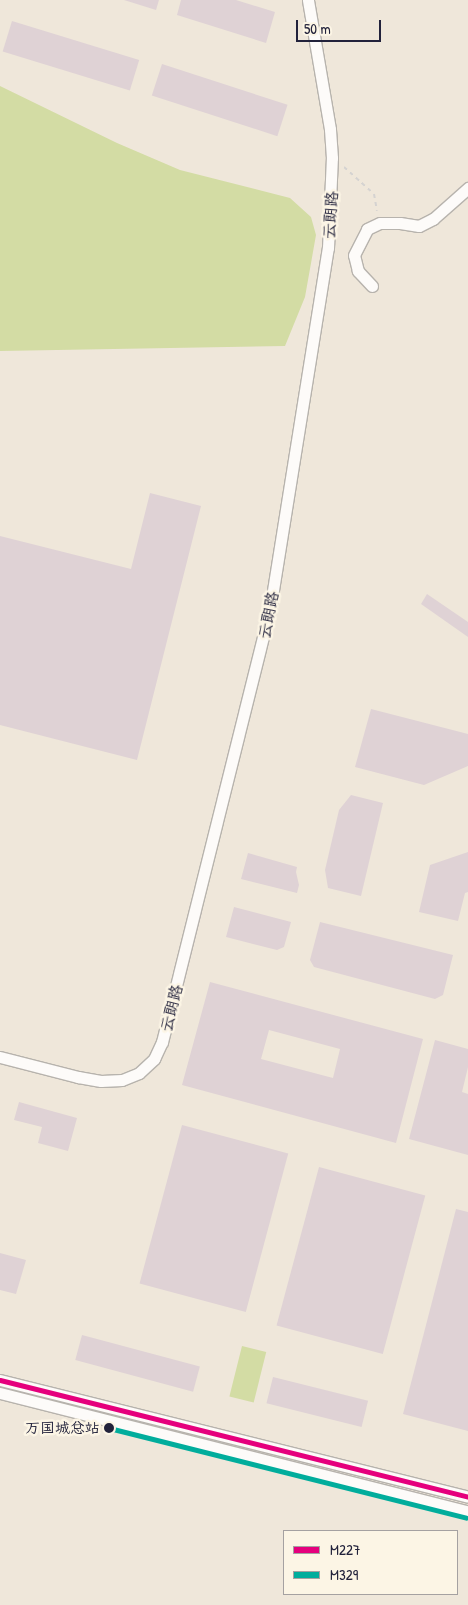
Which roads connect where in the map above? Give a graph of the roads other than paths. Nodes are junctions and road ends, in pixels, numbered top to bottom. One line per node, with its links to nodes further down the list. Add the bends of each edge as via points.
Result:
1 (308, 0): 4 (street, 云朗路, via 332,158 328,248 270,609 162,1042 154,1059 139,1073 122,1080 78,1077)
2 (468, 188): 3 (street, via 433,219 419,226 380,223 367,229 354,255 358,271)
3 (372, 286)
4 (0, 1057)
5 (0, 1380): 7 (street)
6 (0, 1393): 8 (street)
7 (468, 1498)
8 (468, 1510)

